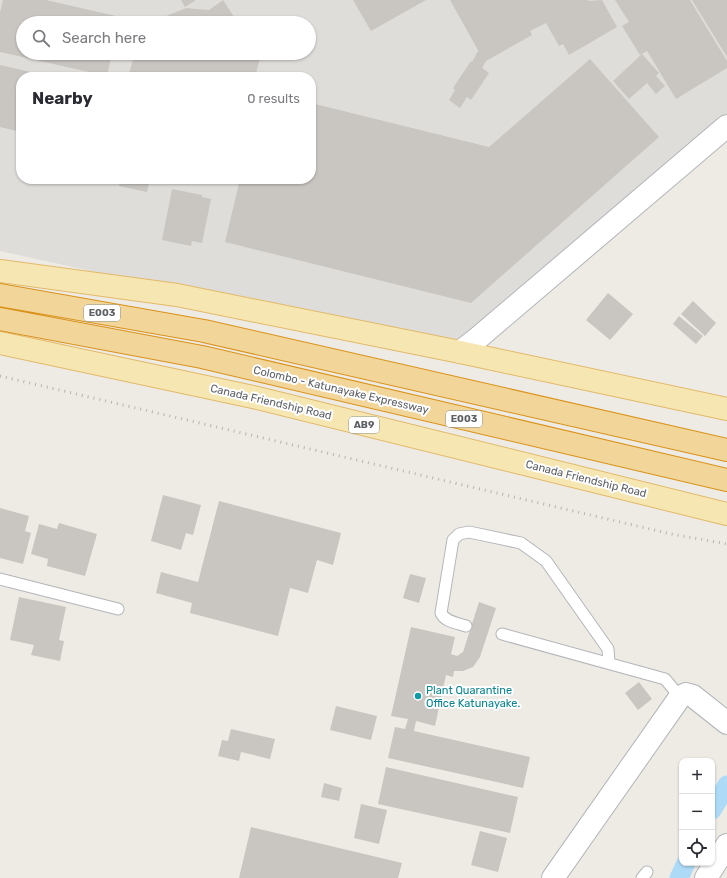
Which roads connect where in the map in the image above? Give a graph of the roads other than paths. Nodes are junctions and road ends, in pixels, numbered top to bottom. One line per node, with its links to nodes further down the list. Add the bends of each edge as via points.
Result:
1 (727, 126): 6 (street)
2 (0, 271): 6 (main road, via 177,295)
3 (0, 295): 8 (highway, E003, via 204,331)
4 (0, 319): 9 (highway, Colombo - Katunayake Expressway / E003, via 202,357)
5 (0, 343): 10 (main road, Canada Friendship Road / AB9, via 253,397)
6 (460, 352): 7 (main road)
7 (727, 409)
8 (727, 450)
9 (727, 480)
10 (727, 514)
11 (0, 579): 12 (lane)
12 (118, 609)
13 (466, 626): 15 (lane, via 446,620 440,613 453,540 460,534 469,532 521,543 546,561 608,649)
14 (502, 634): 15 (lane)
15 (609, 663): 16 (lane, via 665,679)
16 (680, 696): 17 (street, via 693,696); 19 (street)
17 (727, 723)
18 (727, 845): 20 (street)
19 (553, 878)
20 (706, 878)

